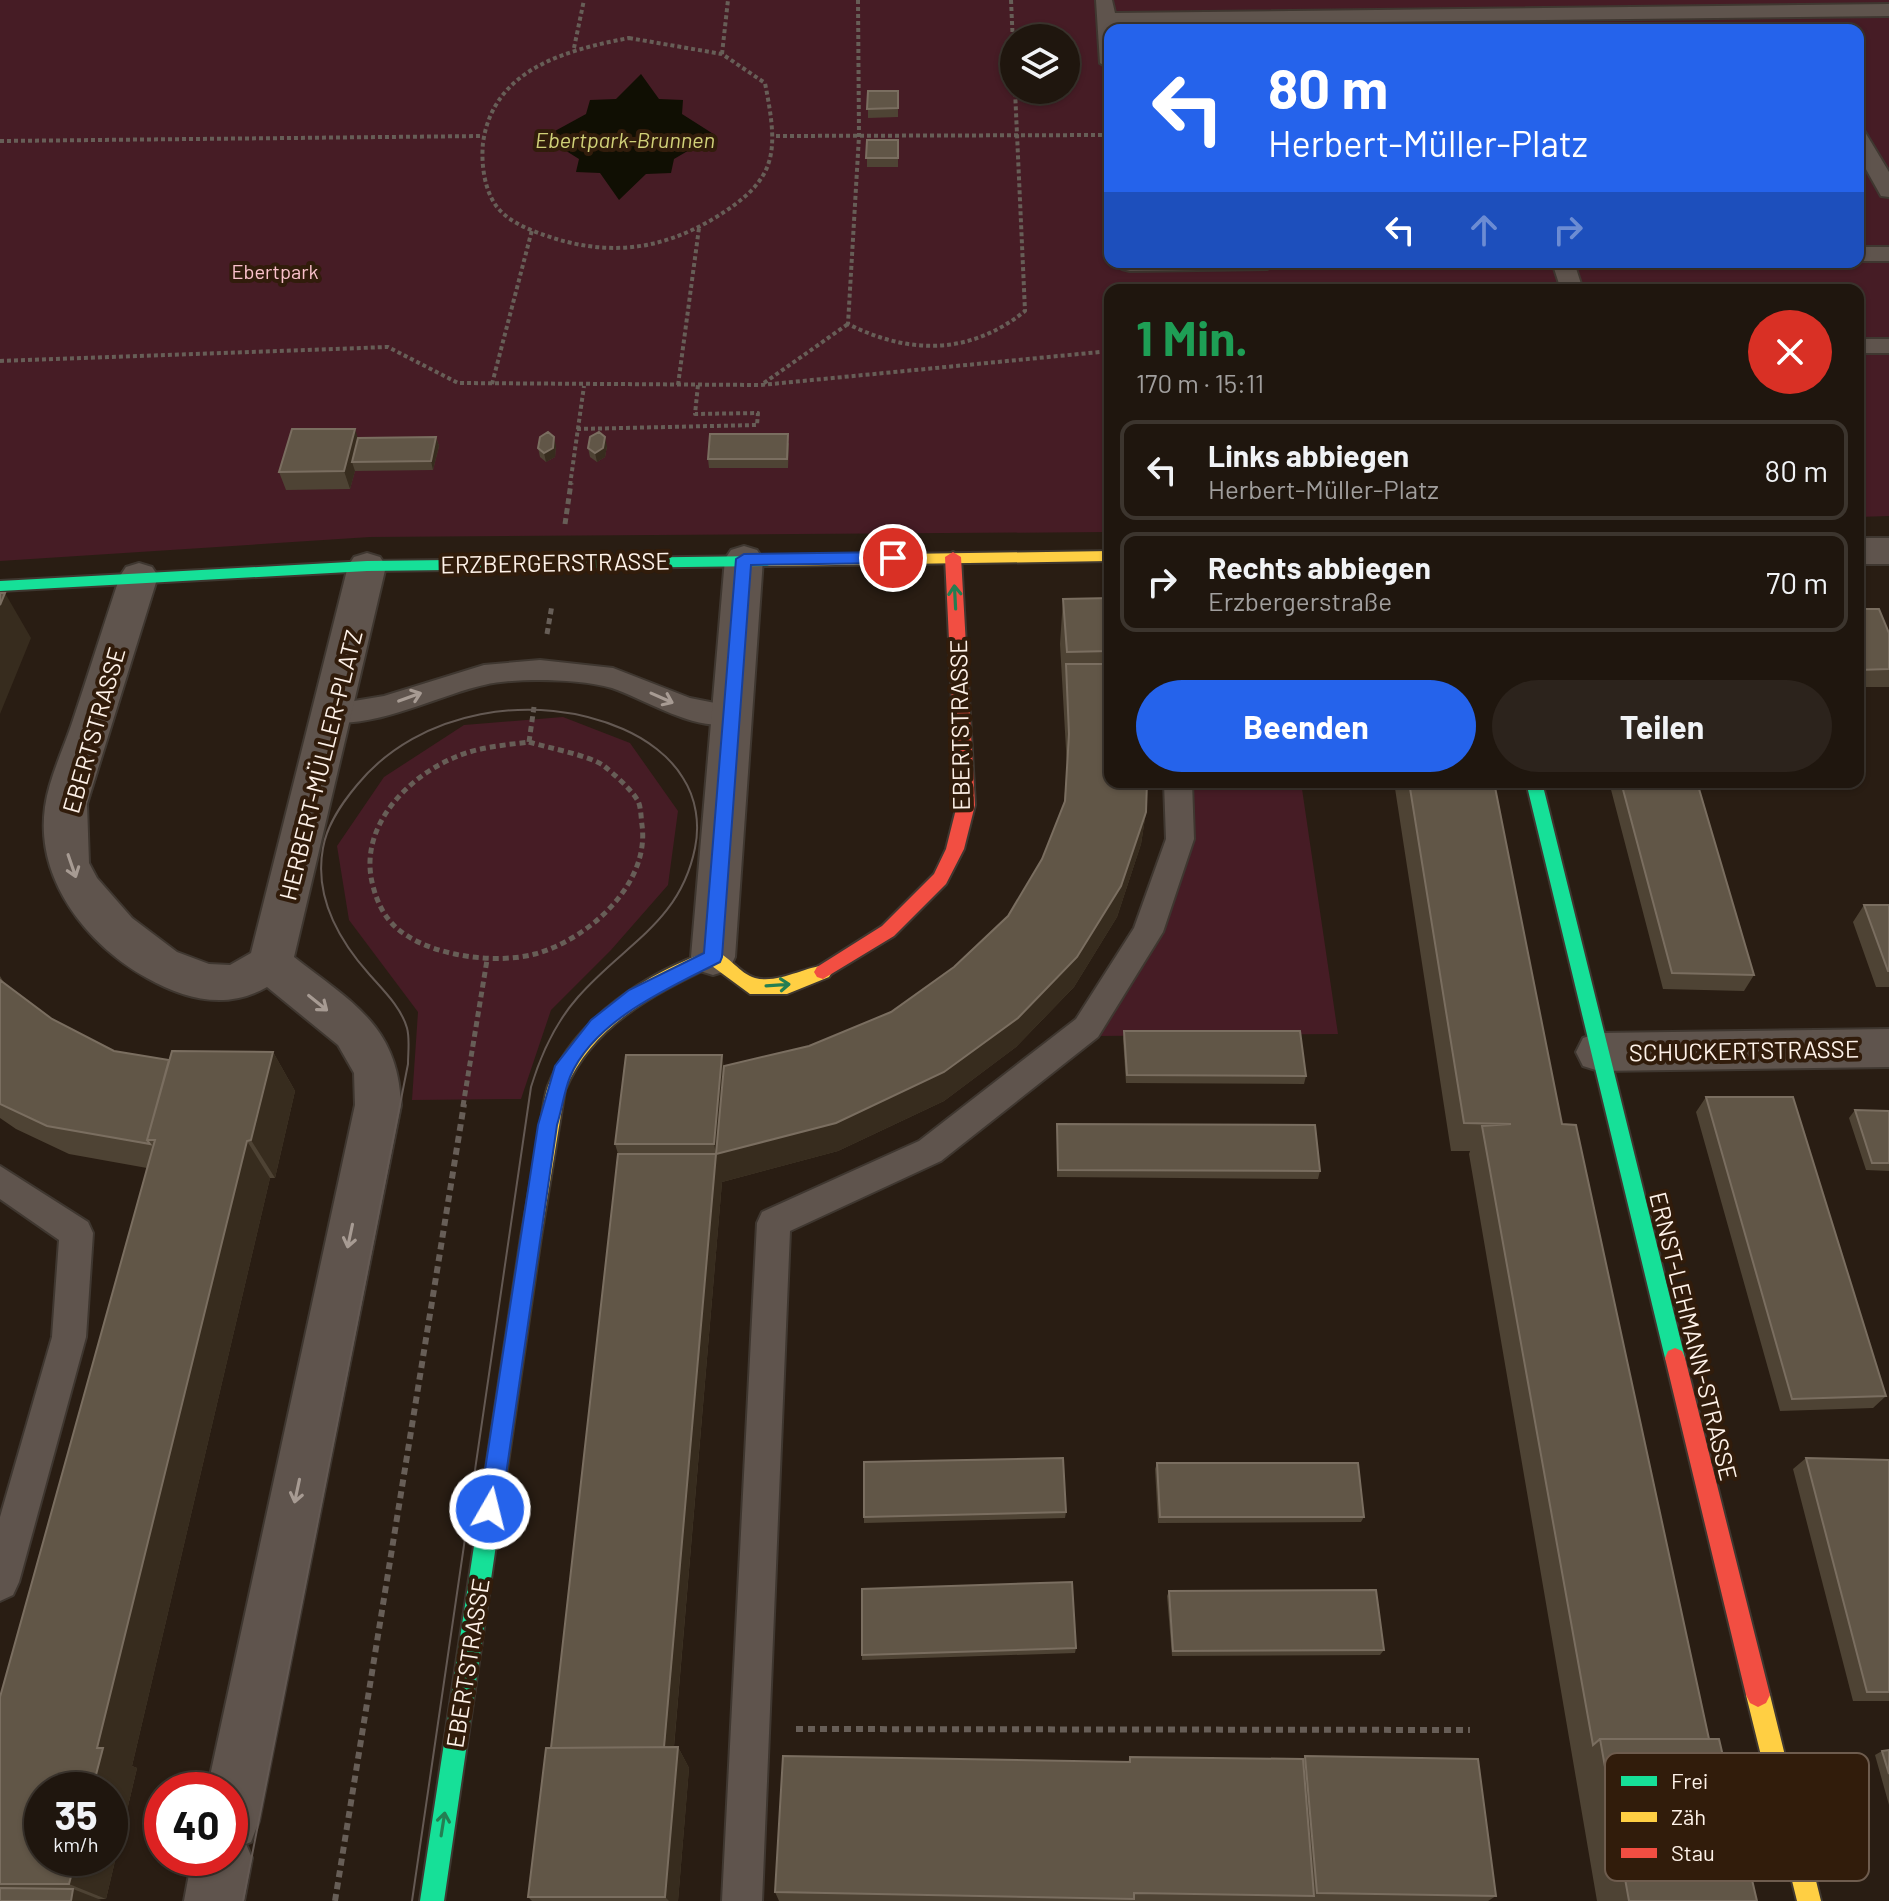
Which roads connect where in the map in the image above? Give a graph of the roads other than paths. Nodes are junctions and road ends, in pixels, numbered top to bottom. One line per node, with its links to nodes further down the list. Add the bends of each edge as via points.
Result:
1 (1105, 10): 4 (lane)
2 (1889, 10): 3 (lane)
3 (1801, 14): 4 (lane)
4 (1485, 15)
5 (1864, 147): 6 (lane)
6 (1889, 191)
7 (1864, 254): 8 (lane)
8 (1889, 254)
9 (1864, 346): 10 (lane)
10 (1889, 346)
11 (1864, 551): 12 (street)
12 (1889, 551)
13 (1104, 556): 14 (street, ERZBERGERSTRASSE)
14 (953, 557): 15 (street, ERZBERGERSTRASSE); 23 (street, EBERTSTRASSE, one-way to 14, via 750,986 787,986 858,953 940,879 955,849 966,805)
15 (744, 559): 16 (street, ERZBERGERSTRASSE); 20 (street)
16 (367, 566): 17 (street, ERZBERGERSTRASSE); 19 (street, HERBERT-MÜLLER-PLATZ)
17 (139, 576): 18 (street, ERZBERGERSTRASSE); 24 (street, EBERTSTRASSE, one-way to 24, via 66,804 71,872 99,911 146,956 189,979 232,983)
18 (0, 586)
19 (334, 713): 20 (lane, one-way to 20, via 384,706 484,675 540,670 613,678 686,708); 24 (street, HERBERT-MÜLLER-PLATZ)
20 (730, 715): 23 (street)
21 (1178, 788): 35 (lane, via 1180,839 1148,932 1087,1028 930,1151 774,1223)
22 (1535, 788): 26 (street, ERNST-LEHMANN-STRASSE)
23 (713, 957): 34 (street, EBERTSTRASSE, one-way to 23, via 548,1125 562,1072 598,1025 636,995)
24 (270, 964): 30 (street, one-way to 30, via 354,1031 377,1071 378,1105)
25 (1889, 1048): 26 (street, SCHUCKERTSTRASSE)
26 (1599, 1052): 29 (street, ERNST-LEHMANN-STRASSE)
27 (0, 1181): 28 (lane, via 76,1233 69,1337)
28 (0, 1582)
29 (1772, 1753)
30 (240, 1772)
31 (219, 1876): 33 (street)
32 (1804, 1881): 36 (street, ERNST-LEHMANN-STRASSE)
33 (214, 1901)
34 (432, 1901)
35 (742, 1901)
36 (1809, 1901)

